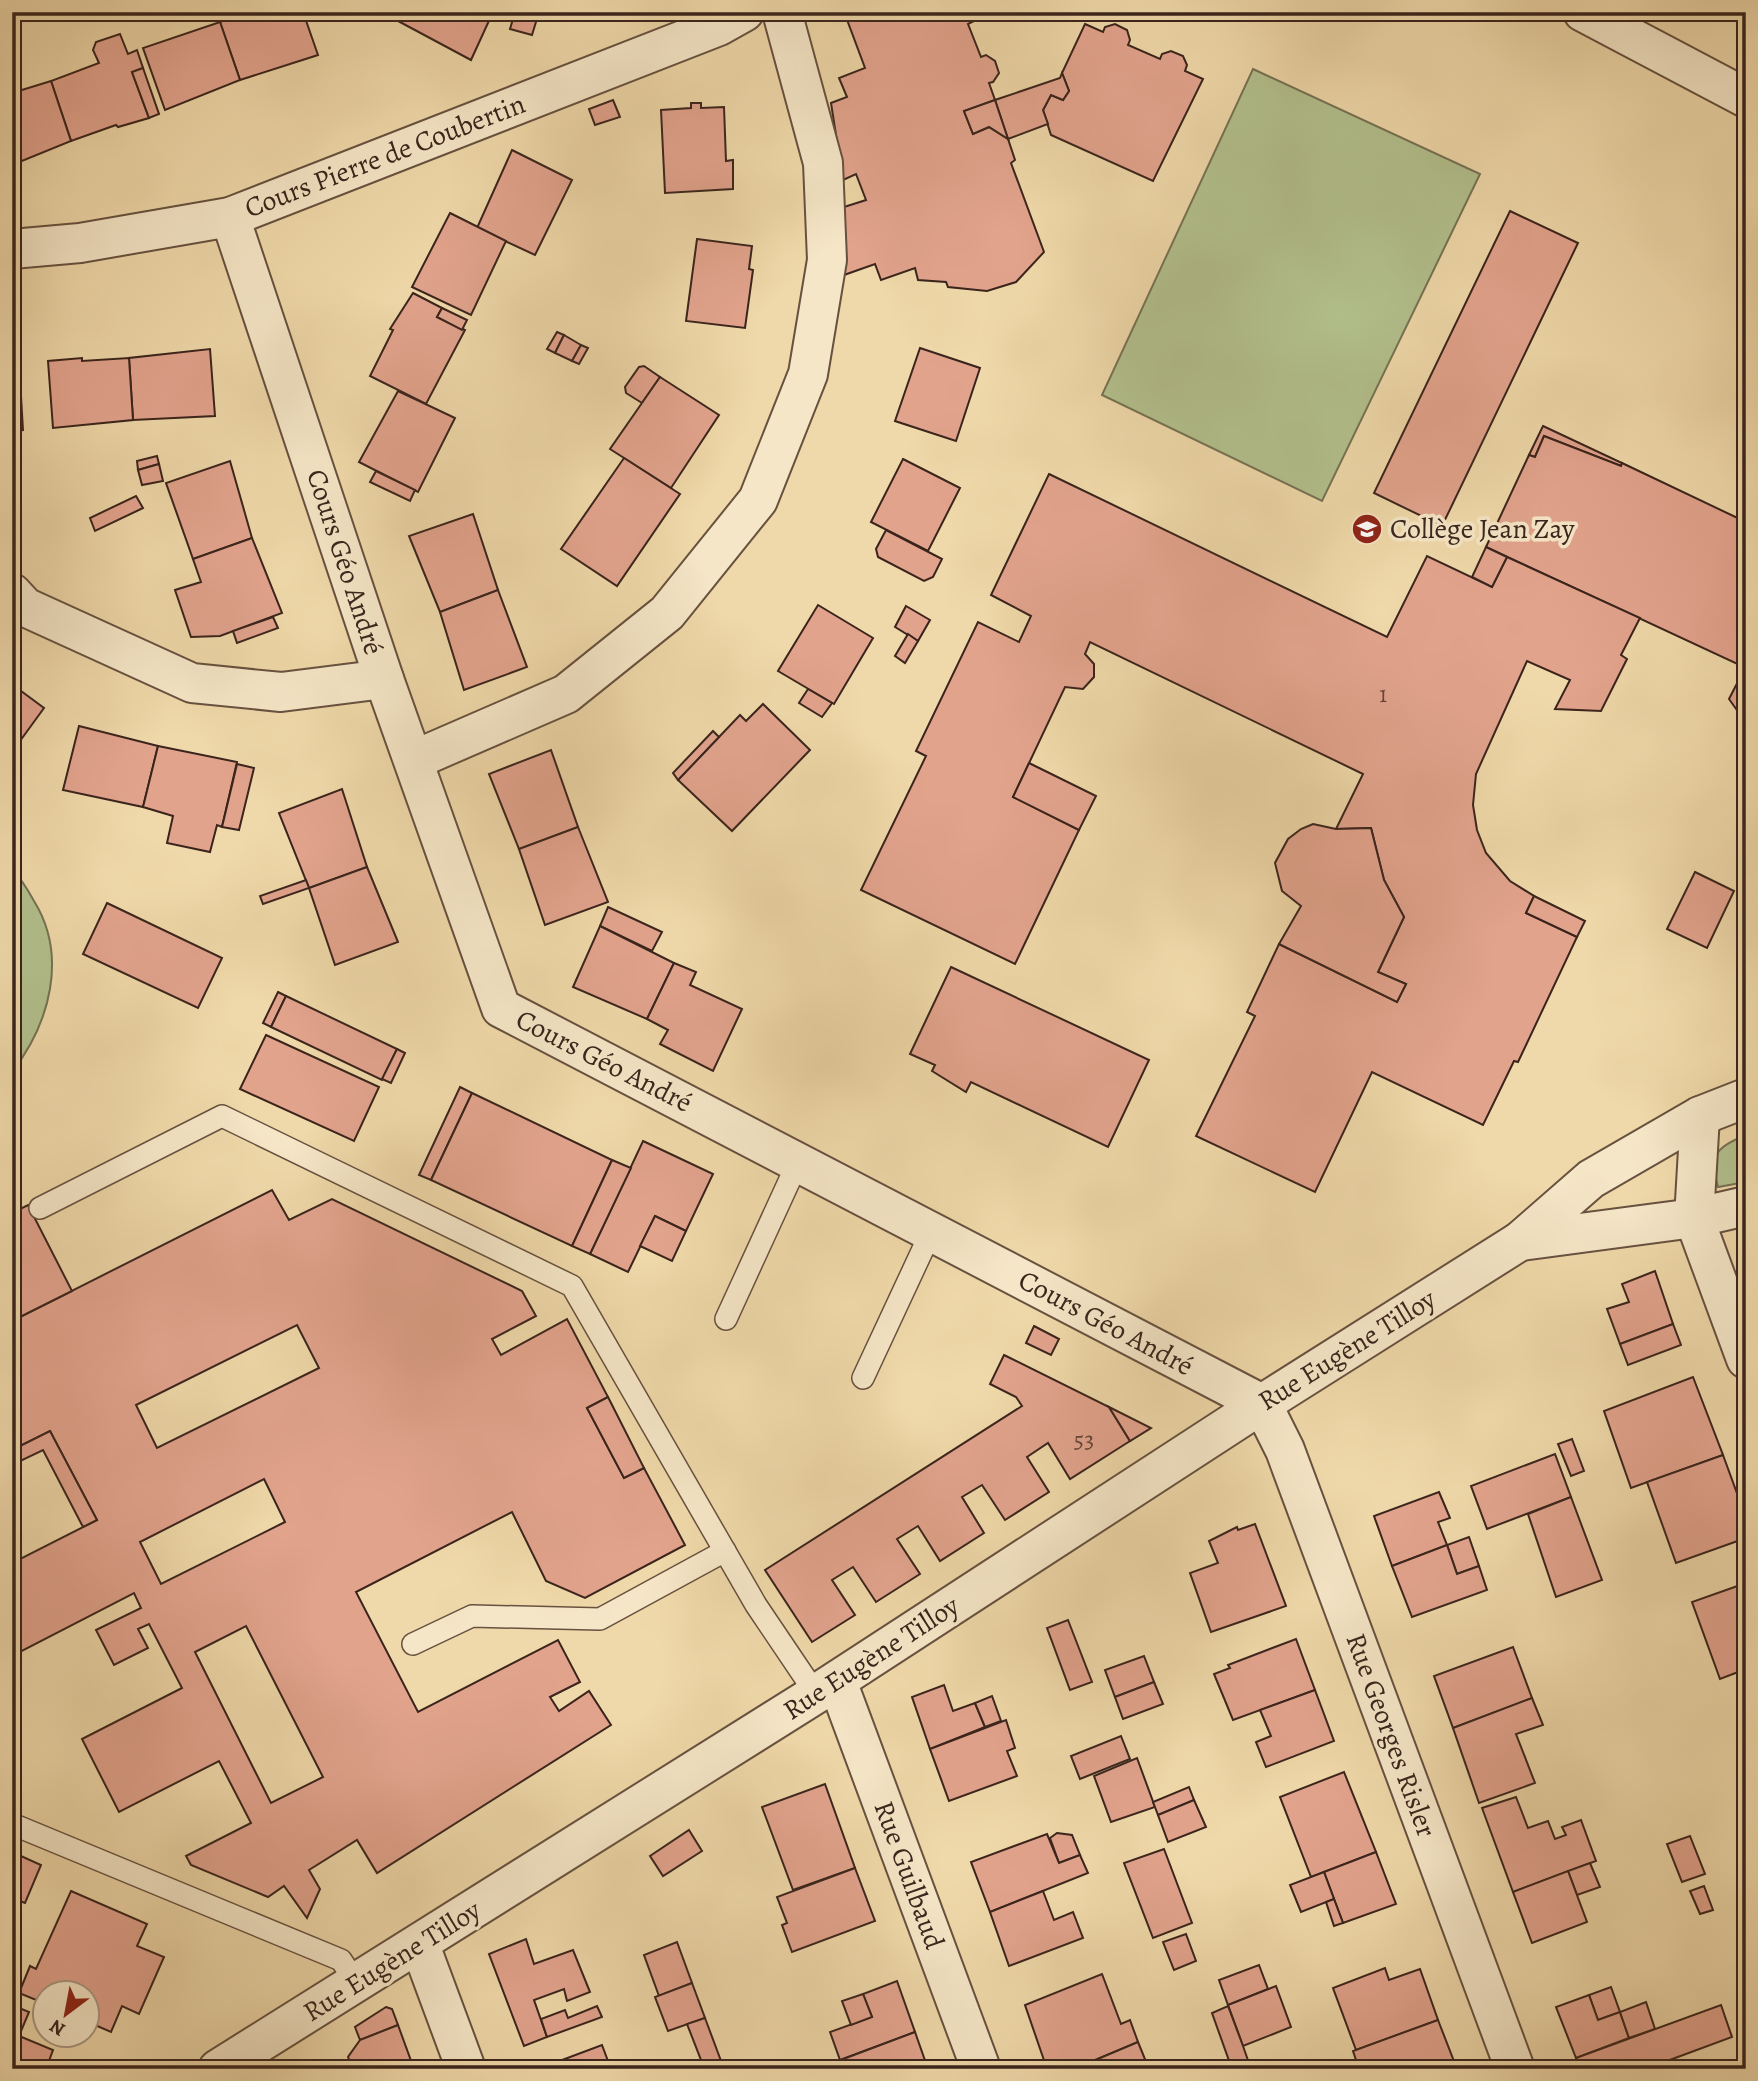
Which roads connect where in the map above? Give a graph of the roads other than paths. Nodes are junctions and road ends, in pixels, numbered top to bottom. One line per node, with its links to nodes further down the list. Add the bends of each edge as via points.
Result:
1 (744, 12): 5 (street, Cours Pierre de Coubertin, via 719,26)
2 (782, 12): 9 (street, via 823,163 827,261 808,374 758,500 667,613 566,694)
3 (1583, 12): 4 (street)
4 (1746, 98)
5 (230, 217): 6 (street, Cours Pierre de Coubertin, via 80,243); 8 (street, Cours Géo André)
6 (12, 249)
7 (12, 593): 8 (street, via 25,607 192,683 281,692)
8 (384, 679): 9 (street, Cours Géo André)
9 (414, 760): 12 (street, Cours Géo André, via 502,1008)
10 (1746, 1098): 11 (street, Rue Eugène Tilloy)
11 (1700, 1116): 15 (street); 17 (street, Rue Eugène Tilloy, via 1591,1179)
12 (798, 1162): 16 (street, Cours Géo André); 18 (lane)
13 (1746, 1206): 15 (street, Rue Eugène Tilloy)
14 (40, 1208): 22 (lane, via 222,1116 572,1286)
15 (1694, 1218): 17 (street, Rue Eugène Tilloy); 19 (street)
16 (931, 1232): 20 (lane); 21 (street, Cours Géo André)
17 (1520, 1241): 21 (street, Rue Eugène Tilloy)
18 (726, 1320)
19 (1746, 1359)
20 (863, 1378)
21 (1262, 1404): 24 (street, Rue Eugène Tilloy); 31 (street, Rue Georges Risler, via 1285,1450)
22 (725, 1551): 23 (lane, via 600,1619 472,1616); 24 (lane, via 756,1605)
23 (413, 1644)
24 (826, 1688): 26 (street, Rue Eugène Tilloy); 30 (street, Rue Guilbaud)
25 (12, 1824): 27 (lane, via 341,1960)
26 (420, 1945): 27 (street, Rue Eugène Tilloy); 29 (street)
27 (357, 1984): 28 (street, Rue Eugène Tilloy)
28 (218, 2069)
29 (466, 2069)
30 (981, 2069)
31 (1515, 2069)

